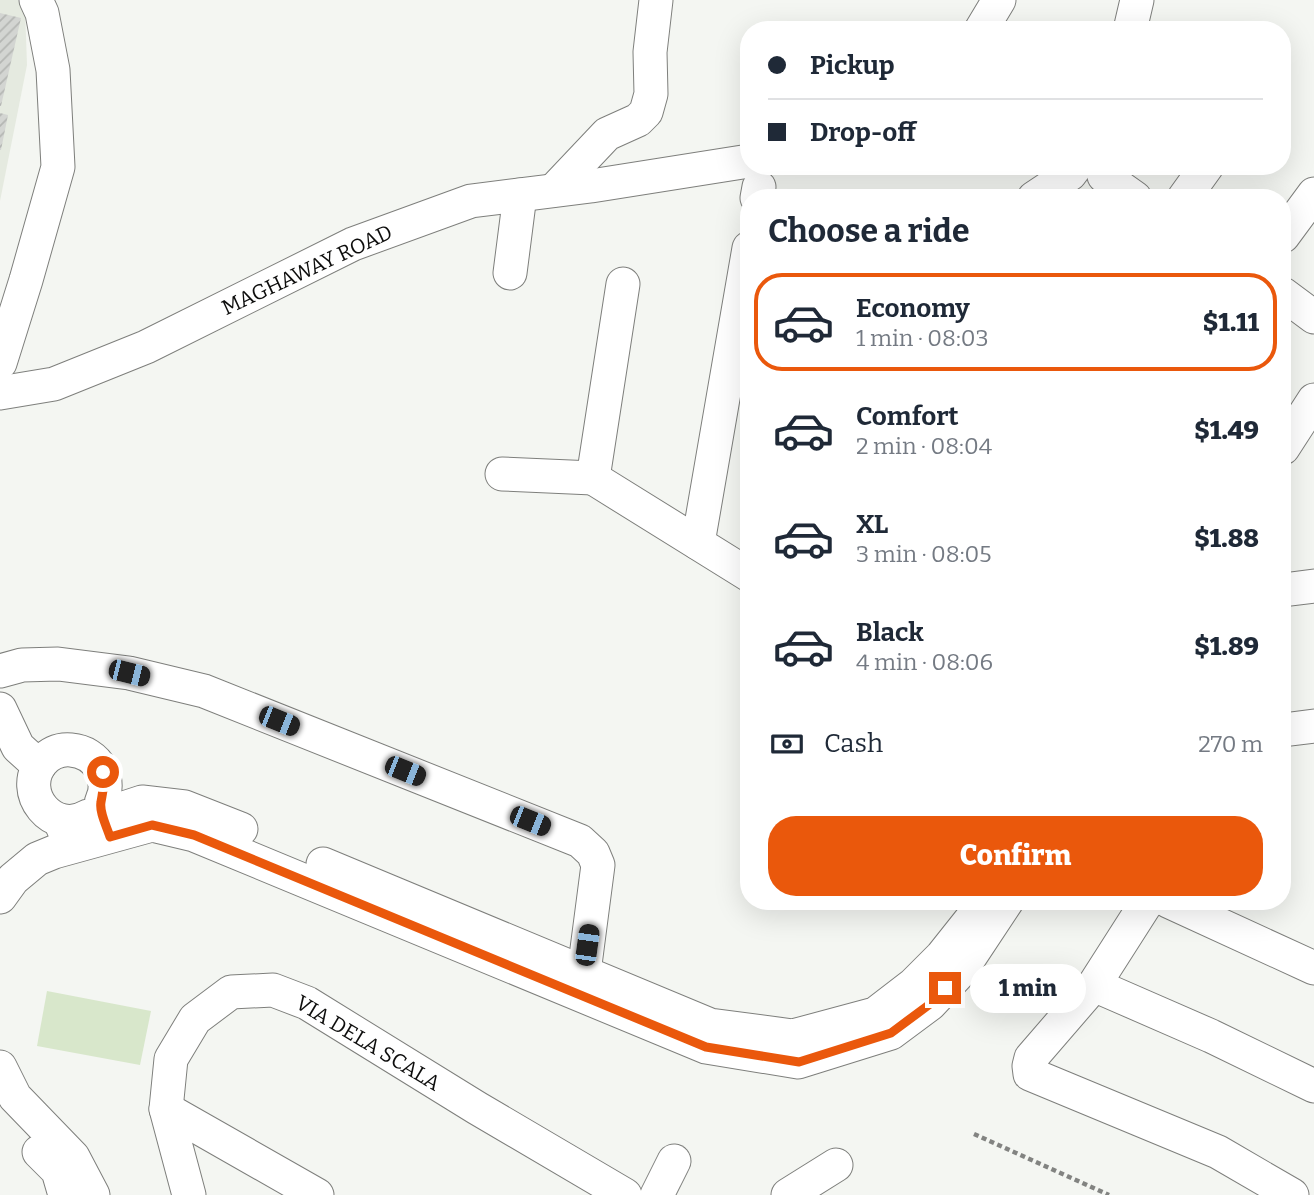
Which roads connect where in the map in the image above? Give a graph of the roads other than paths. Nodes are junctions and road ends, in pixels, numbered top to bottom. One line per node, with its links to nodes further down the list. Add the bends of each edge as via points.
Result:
1 (36, 0): 21 (street, via 53,70 58,167)
2 (656, 0): 12 (street, via 646,112 607,134)
3 (999, 0): 5 (street)
4 (1137, 0): 6 (street)
5 (986, 21)
6 (1132, 21)
7 (1068, 175): 10 (street)
8 (1097, 175): 11 (street)
9 (755, 182): 12 (street, MAGHAWAY ROAD)
10 (1048, 189)
11 (1120, 189)
12 (554, 190): 14 (street, MAGHAWAY ROAD)
13 (1314, 194): 15 (street)
14 (520, 195): 16 (street); 22 (street, MAGHAWAY ROAD, via 471,201 354,244 146,348 54,384)
15 (1291, 225)
16 (510, 273)
17 (623, 285): 26 (street)
18 (740, 300): 27 (street)
19 (1291, 300): 20 (street)
20 (1314, 317)
21 (0, 363)
22 (0, 393)
23 (1314, 400): 24 (street)
24 (1291, 436)
25 (502, 474): 26 (street)
26 (593, 478): 27 (street)
27 (698, 543): 28 (street)
28 (740, 569)
29 (1314, 586): 30 (street)
30 (1291, 589)
31 (0, 671): 46 (street, via 58,664 129,673 204,691 580,841 598,865)
32 (0, 709): 35 (street, via 18,747)
33 (1314, 726): 34 (street)
34 (1291, 729)
35 (39, 766): 36 (street, via 66,750 78,750 97,762 105,783); 37 (street, via 33,788)
36 (104, 819): 37 (street); 44 (street, via 142,802 185,807)
37 (38, 837): 38 (street); 39 (street)
38 (0, 863)
39 (0, 897)
40 (978, 910): 46 (street, via 942,956 875,1014 793,1036 710,1025)
41 (1001, 910): 44 (street, via 960,972 930,1004 891,1033 799,1062 706,1047)
42 (1142, 910): 47 (street)
43 (1188, 910): 45 (street)
44 (418, 916): 46 (street)
45 (1314, 968)
46 (584, 972)
47 (1094, 985): 49 (street); 61 (street, via 1031,1058 1030,1074 1217,1152)
48 (0, 1067): 56 (street, via 15,1097 73,1157)
49 (1314, 1086)
50 (166, 1108): 54 (street); 57 (street, VIA DELA SCALA); 58 (street, VIA DELA SCALA, via 171,1059 195,1019 231,992 273,990 307,1003)
51 (0, 1113): 55 (street, via 58,1171)
52 (674, 1161): 59 (street)
53 (836, 1165): 60 (street)
54 (310, 1193)
55 (65, 1195)
56 (93, 1195)
57 (189, 1195)
58 (625, 1195)
59 (657, 1195)
60 (788, 1195)
61 (1292, 1195)

